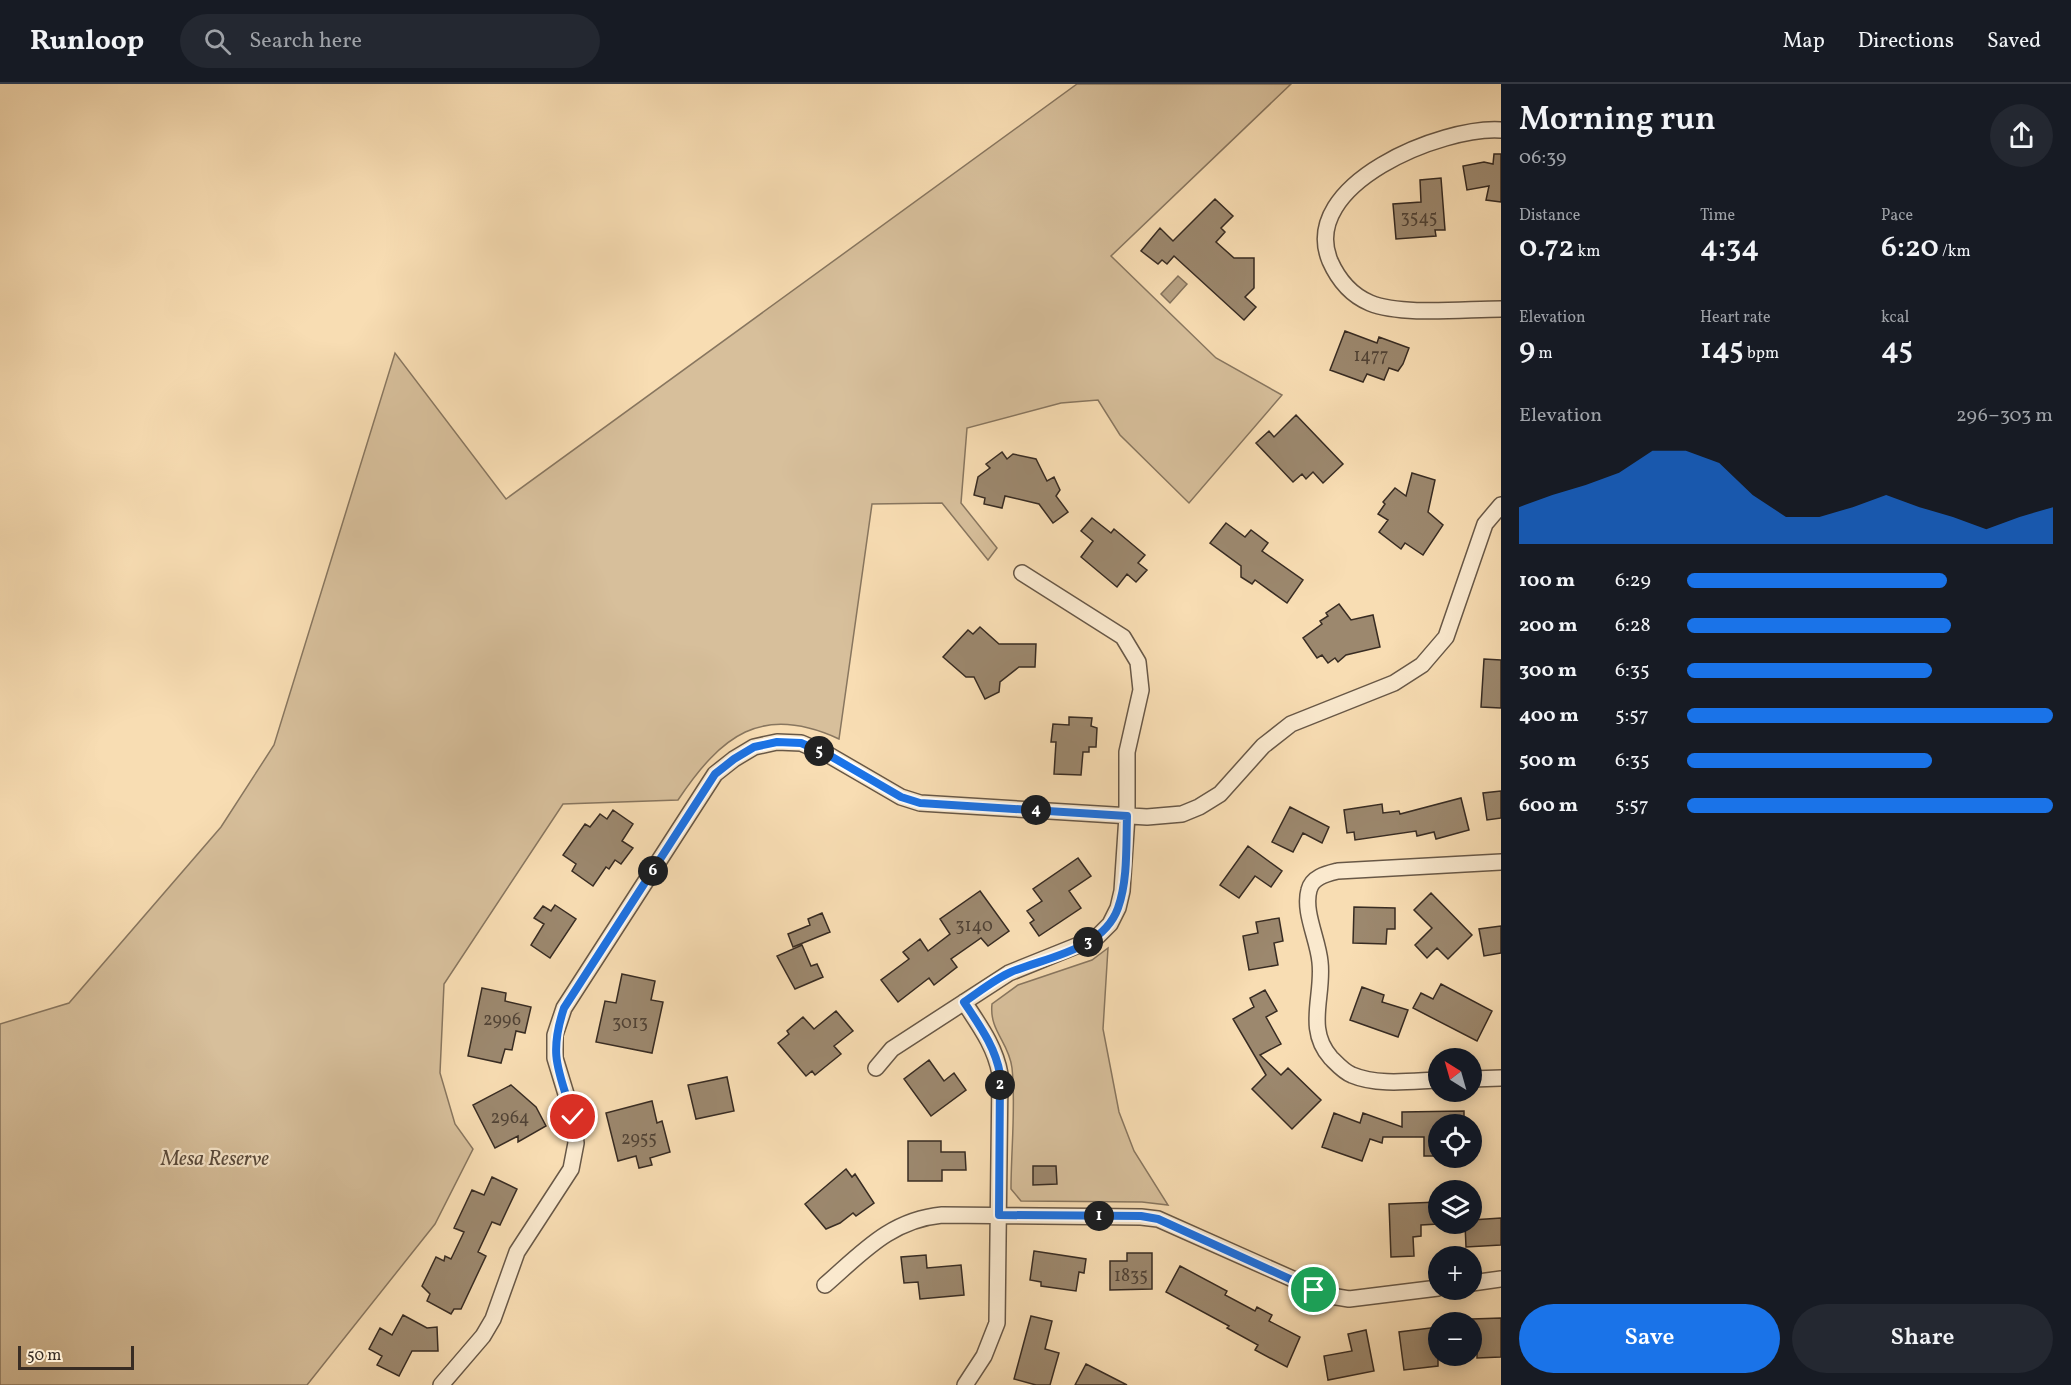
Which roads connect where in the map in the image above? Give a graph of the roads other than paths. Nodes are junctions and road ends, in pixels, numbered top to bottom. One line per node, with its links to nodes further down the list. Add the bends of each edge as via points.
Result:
1 (1501, 130): 2 (street, via 1448,136 1405,153 1354,183 1331,212 1326,231 1328,255 1336,275 1369,303 1394,309)
2 (1501, 309)
3 (1501, 505): 5 (street, via 1485,524 1446,637 1422,665 1394,682 1291,724 1263,746 1220,794 1199,807 1165,817)
4 (1022, 573): 5 (street, via 1123,637 1138,662 1141,690 1127,752)
5 (1127, 816): 7 (street, via 1122,891 1110,924 1096,938 1009,973); 18 (street, via 920,803 901,797 801,743 777,742 754,747 721,769 564,1008 555,1035 555,1058 573,1117 576,1143 571,1169 517,1252 483,1336)
6 (1501, 862): 11 (street, via 1338,871 1322,875 1309,889 1321,963 1316,1023 1325,1052 1352,1075 1388,1081)
7 (964, 1002): 8 (street, via 892,1049); 12 (street, via 989,1040 1000,1074)
8 (876, 1068)
9 (1501, 1078): 10 (street)
10 (1482, 1079)
11 (1428, 1080)
12 (999, 1215): 15 (street, via 942,1215 907,1221 891,1229); 16 (street, via 1141,1216 1158,1219 1331,1296 1349,1299); 17 (street, via 996,1323)
13 (1501, 1279): 14 (street)
14 (1482, 1282)
15 (825, 1285)
16 (1428, 1289)
17 (972, 1382)
18 (441, 1385)

